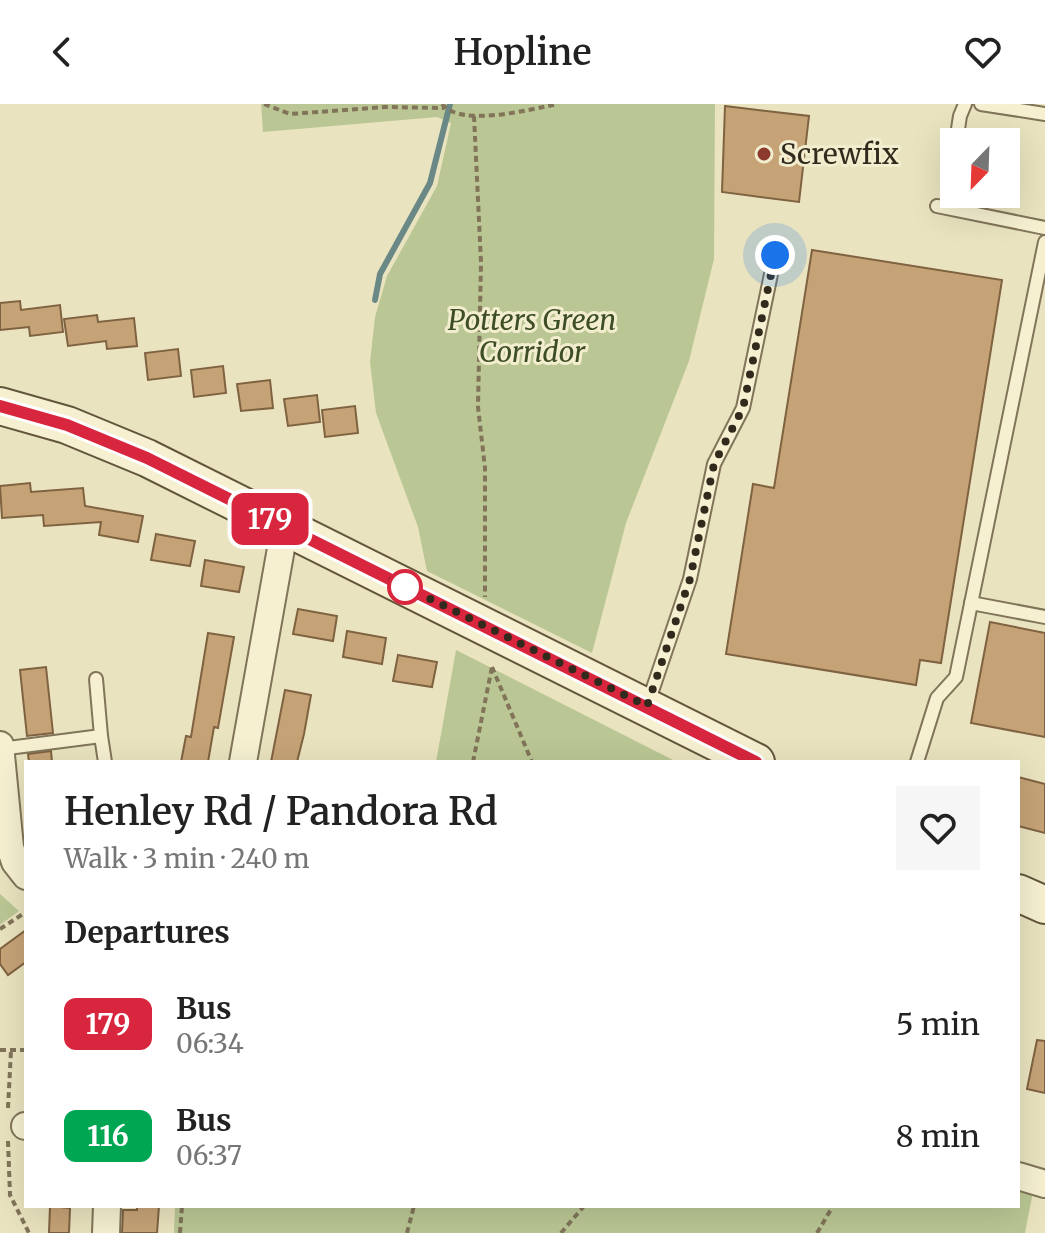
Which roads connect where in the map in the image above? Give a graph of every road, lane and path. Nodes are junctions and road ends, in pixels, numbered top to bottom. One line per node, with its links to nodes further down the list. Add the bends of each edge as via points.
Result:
1 (264, 104): 5 (path, via 290,114)
2 (558, 104): 7 (path)
3 (965, 104): 8 (lane)
4 (981, 104): 6 (lane)
5 (443, 106): 7 (path)
6 (1045, 114)
7 (474, 116): 16 (path, via 481,262 478,407 485,468)
8 (958, 128)
9 (937, 206): 10 (lane)
10 (1045, 228)
11 (1045, 242): 15 (lane)
12 (775, 255): 19 (lane, via 743,408 714,464 690,579)
13 (0, 406): 14 (main road, via 103,437)
14 (285, 526): 19 (main road); 23 (street)
15 (971, 603): 17 (lane); 27 (lane, via 956,677 937,698)
16 (481, 604)
17 (1045, 617)
18 (96, 679): 20 (lane)
19 (647, 706): 26 (main road)
20 (101, 736): 21 (lane); 22 (lane)
21 (0, 747): 28 (street)
22 (105, 760)
23 (243, 760)
24 (473, 760): 25 (path, via 492,667)
25 (531, 760)
26 (752, 760)
27 (918, 760)
28 (2, 782): 29 (street, via 10,847)
29 (24, 873)
30 (1020, 894): 31 (main road)
31 (1045, 905)
32 (24, 913): 33 (path)
33 (0, 929)
34 (0, 1050): 35 (path)
35 (24, 1050)
36 (1020, 1177): 37 (street)
37 (1045, 1184)
38 (107, 1208): 43 (street)
39 (182, 1208): 44 (path)
40 (413, 1208): 45 (path)
41 (582, 1208): 46 (path)
42 (832, 1208): 47 (path)
43 (106, 1233)
44 (180, 1233)
45 (407, 1233)
46 (561, 1233)
47 (817, 1233)

